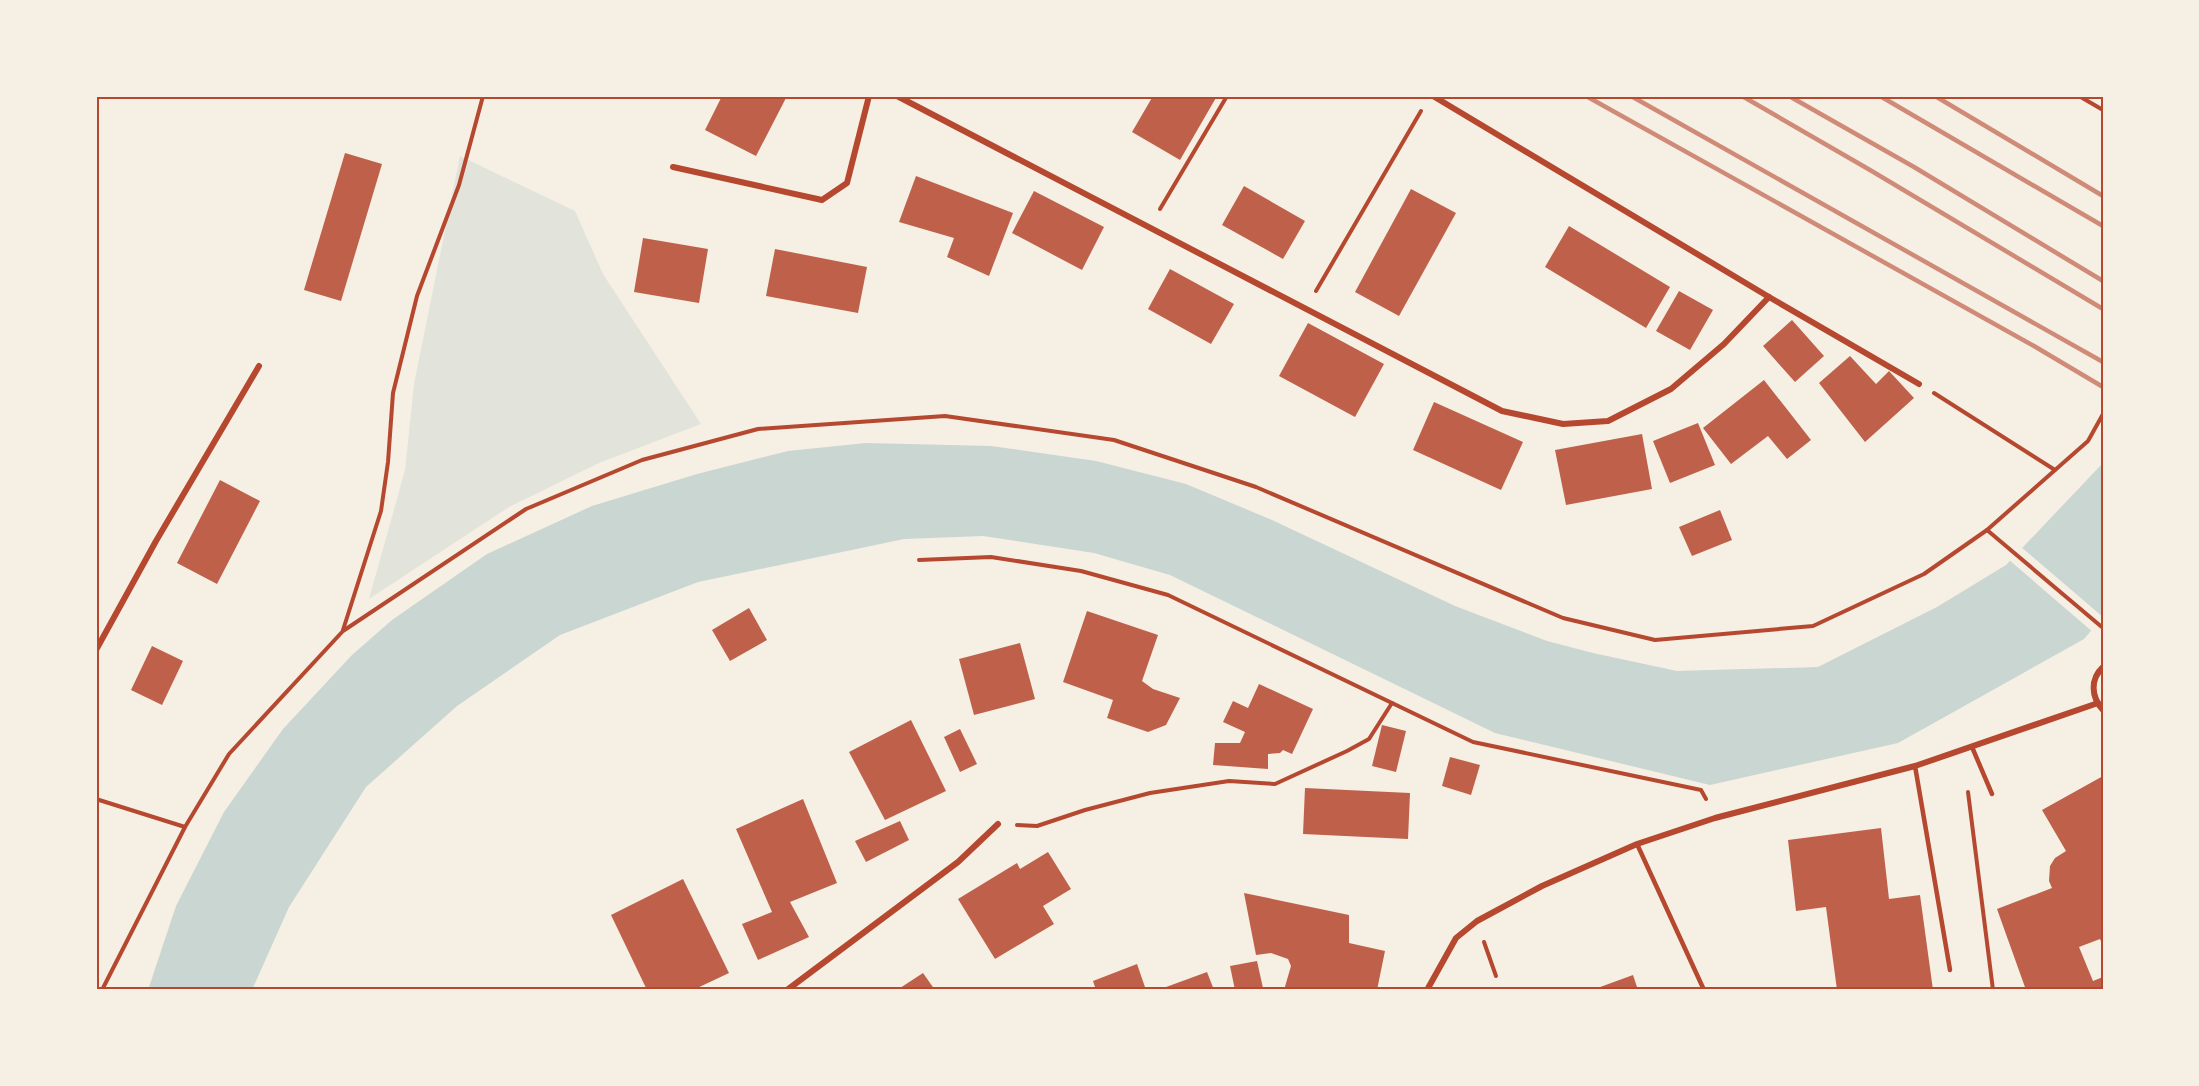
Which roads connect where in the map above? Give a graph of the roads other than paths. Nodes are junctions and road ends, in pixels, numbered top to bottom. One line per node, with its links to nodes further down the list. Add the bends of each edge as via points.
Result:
1 (869, 96): 4 (street, via 847,183 822,201)
2 (897, 96): 5 (street, via 1502,411 1563,424 1608,420 1671,389 1724,344)
3 (1433, 96): 5 (street)
4 (673, 167)
5 (1769, 297): 7 (street)
6 (259, 366): 8 (street)
7 (1919, 384)
8 (96, 650)
9 (2103, 667): 10 (street, via 2093,689)
10 (2098, 703): 11 (street); 12 (street)
11 (2103, 710)
12 (1972, 747): 13 (street); 14 (lane)
13 (1915, 766): 16 (street, via 1715,818); 17 (lane)
14 (1992, 794)
15 (998, 824): 18 (street, via 958,862)
16 (1637, 844): 19 (street, via 1542,886 1477,921 1456,938); 20 (lane)
17 (1950, 969)
18 (787, 990)
19 (1427, 990)
20 (1704, 990)

